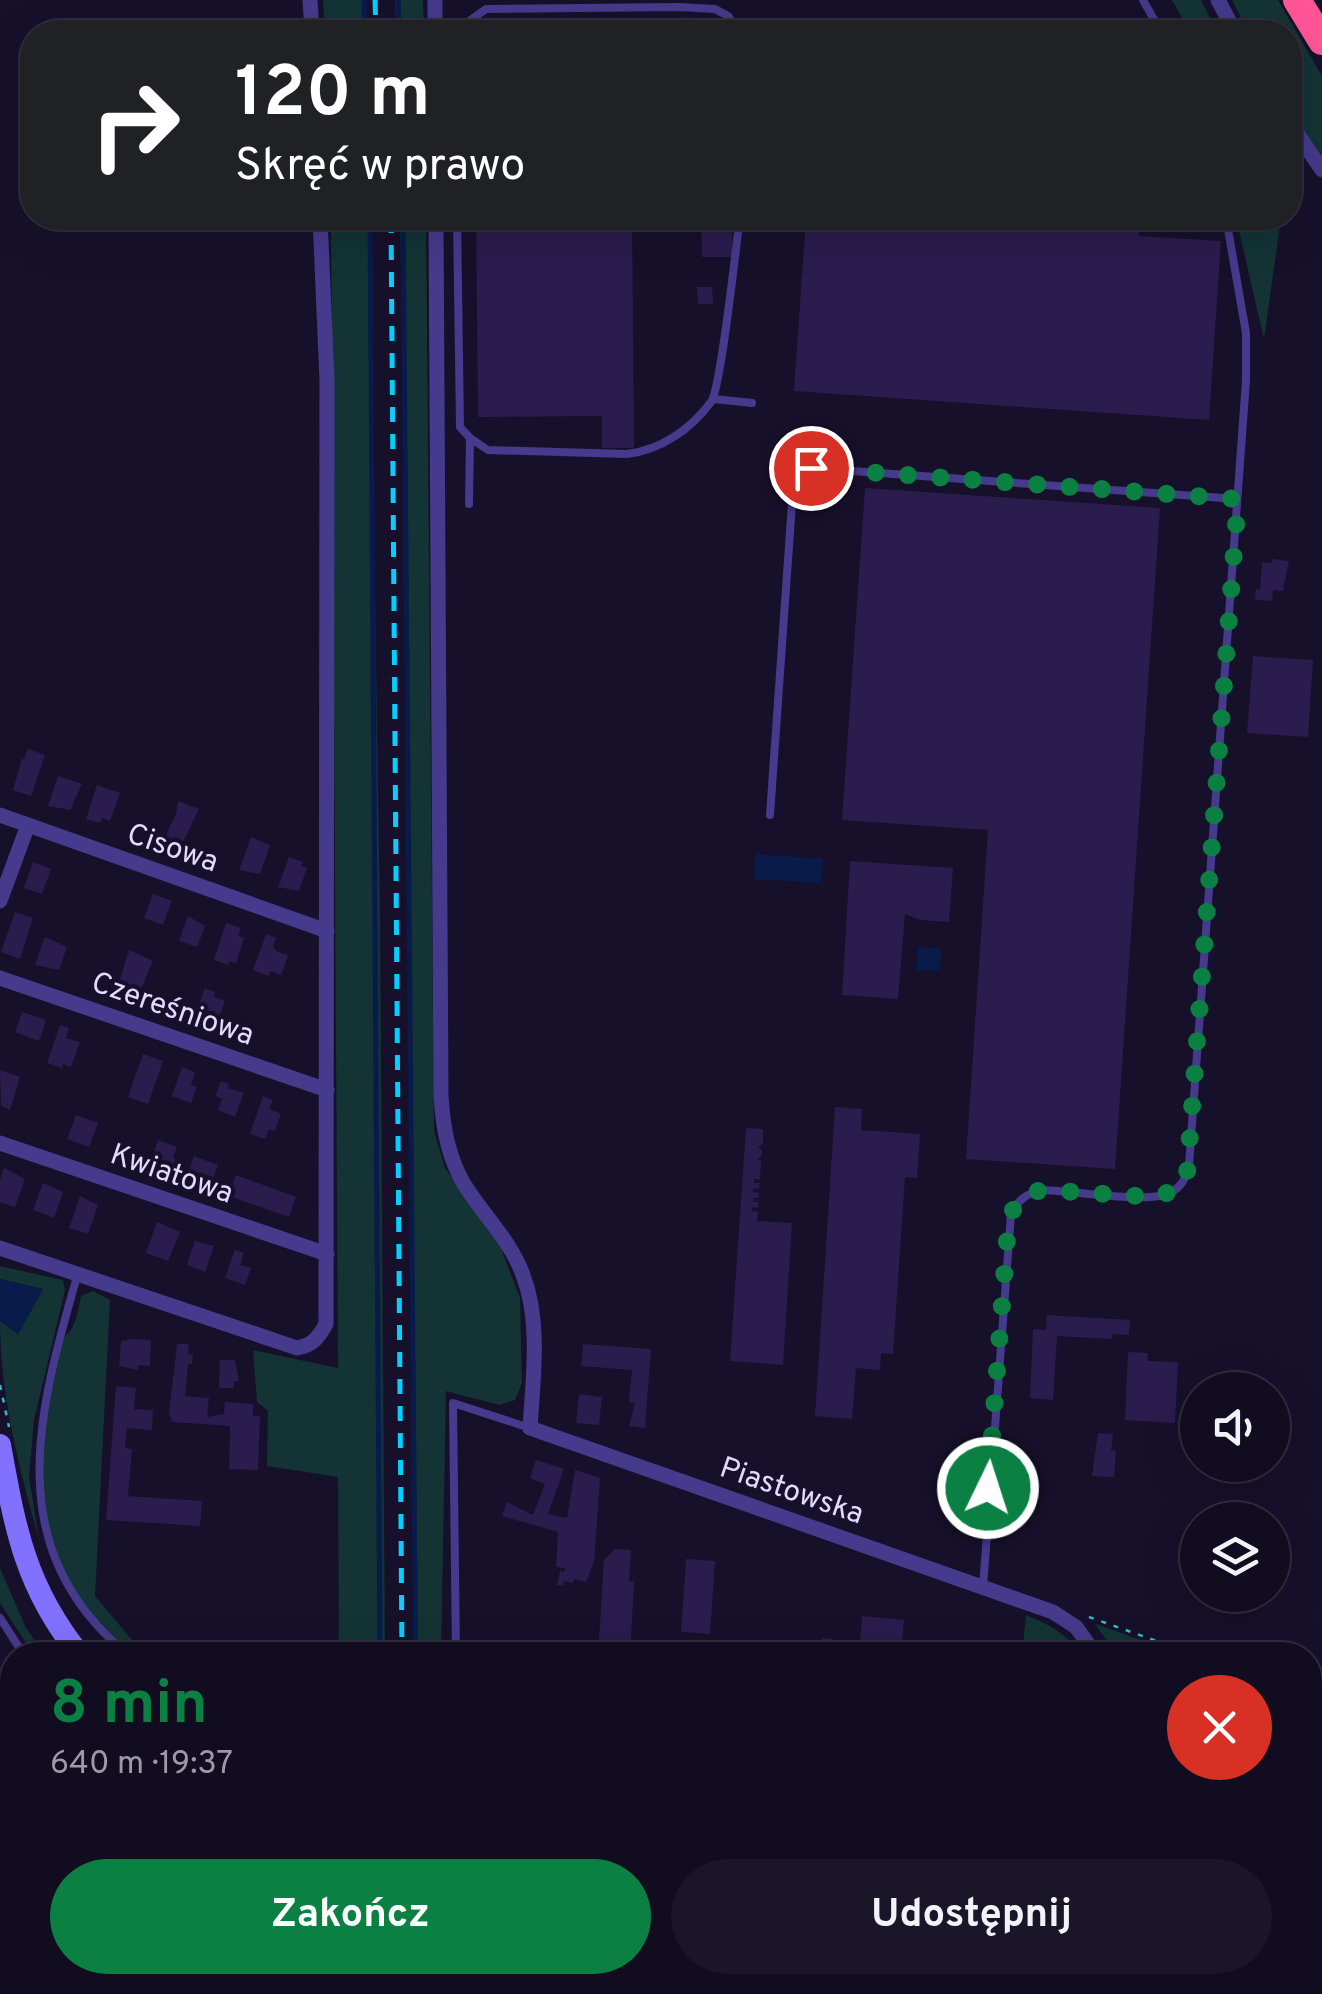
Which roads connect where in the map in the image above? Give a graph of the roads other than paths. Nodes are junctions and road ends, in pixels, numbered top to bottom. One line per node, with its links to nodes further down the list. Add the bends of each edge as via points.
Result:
1 (1297, 0): 6 (highway)
2 (499, 4): 3 (lane); 4 (lane)
3 (680, 4): 5 (lane, via 715,8)
4 (471, 20)
5 (731, 20)
6 (1322, 42)
7 (1302, 141): 8 (street)
8 (1322, 170)
9 (321, 230): 23 (street, via 327,380)
10 (436, 230): 30 (street, via 441,1096 454,1162 511,1249 530,1299)
11 (457, 230): 16 (lane, via 458,415)
12 (739, 230): 14 (lane)
13 (1228, 230): 17 (lane, via 1247,355)
14 (714, 399): 15 (lane); 16 (lane, via 674,438 648,452 488,450)
15 (752, 403)
16 (470, 438): 18 (lane)
17 (1238, 499): 20 (lane, via 811,468 793,489); 32 (lane, via 1189,1165 1182,1183 1167,1194 1042,1190 1028,1193 1011,1214)
18 (469, 504)
19 (0, 814): 21 (street, Cisowa)
20 (770, 815)
21 (28, 825): 22 (street); 23 (street, Cisowa)
22 (0, 901)
23 (327, 931): 25 (street)
24 (0, 978): 25 (street, Czereśniowa)
25 (327, 1090): 28 (street)
26 (0, 1143): 28 (street, Kwiatowa)
27 (0, 1248): 29 (street)
28 (327, 1254): 29 (street, via 326,1324 317,1340 297,1348)
29 (78, 1273): 36 (lane, via 42,1406 36,1506 64,1589)
30 (530, 1428): 32 (street, Piastowska); 37 (lane, Piastowska, via 452,1403)
31 (0, 1445): 35 (street, via 28,1570)
32 (982, 1587): 38 (street, Piastowska, via 1053,1612)
33 (0, 1618): 34 (lane)
34 (16, 1642)
35 (71, 1642)
36 (113, 1642)
37 (456, 1642)
38 (1087, 1642)

